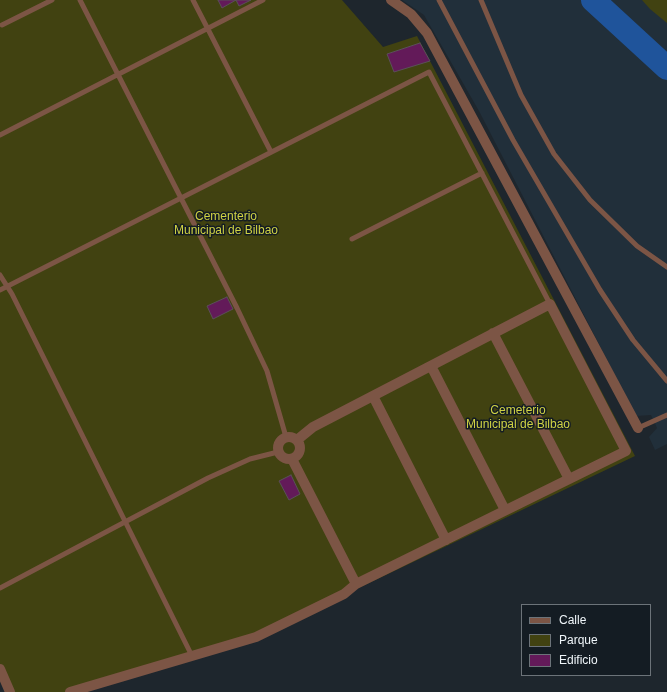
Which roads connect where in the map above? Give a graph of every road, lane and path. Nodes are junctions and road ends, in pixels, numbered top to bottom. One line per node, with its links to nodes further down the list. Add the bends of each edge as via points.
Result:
1 (52, 0): 8 (lane)
2 (80, 0): 10 (lane)
3 (193, 0): 9 (lane)
4 (262, 0): 9 (lane)
5 (391, 0): 26 (street, via 411,14 427,33)
6 (439, 0): 23 (lane, via 513,140 588,269 633,340)
7 (482, 0): 16 (lane, via 521,95 554,154 590,200 637,246)
8 (2, 25)
9 (208, 29): 10 (lane); 12 (lane)
10 (117, 75): 11 (lane); 14 (lane)
11 (0, 135)
12 (271, 152): 13 (lane, via 429,72); 14 (lane)
13 (482, 173): 15 (lane); 20 (lane)
14 (180, 199): 18 (lane); 27 (lane, via 267,371)
15 (352, 239)
16 (667, 267)
17 (0, 275): 18 (lane)
18 (6, 287): 19 (lane); 33 (lane, via 12,294)
19 (0, 290)
20 (550, 304): 21 (street); 31 (street, via 626,451)
21 (493, 333): 22 (street); 31 (street)
22 (431, 366): 24 (street); 32 (street)
23 (667, 381)
24 (373, 396): 28 (street, via 313,427); 34 (street)
25 (667, 415): 26 (lane)
26 (638, 428)
27 (286, 437): 28 (street); 29 (street, via 280,440)
28 (297, 440): 30 (street, via 300,451)
29 (278, 452): 30 (street, via 286,460); 33 (lane, via 250,459 208,478)
30 (292, 459): 35 (street)
31 (569, 479): 32 (street)
32 (505, 510): 34 (street)
33 (127, 522): 36 (lane); 37 (lane)
34 (446, 540): 35 (street)
35 (356, 584): 37 (street, via 344,594 256,637)
36 (0, 588)
37 (192, 656): 40 (street)
38 (0, 670): 39 (street)
39 (10, 692)
40 (70, 692)

